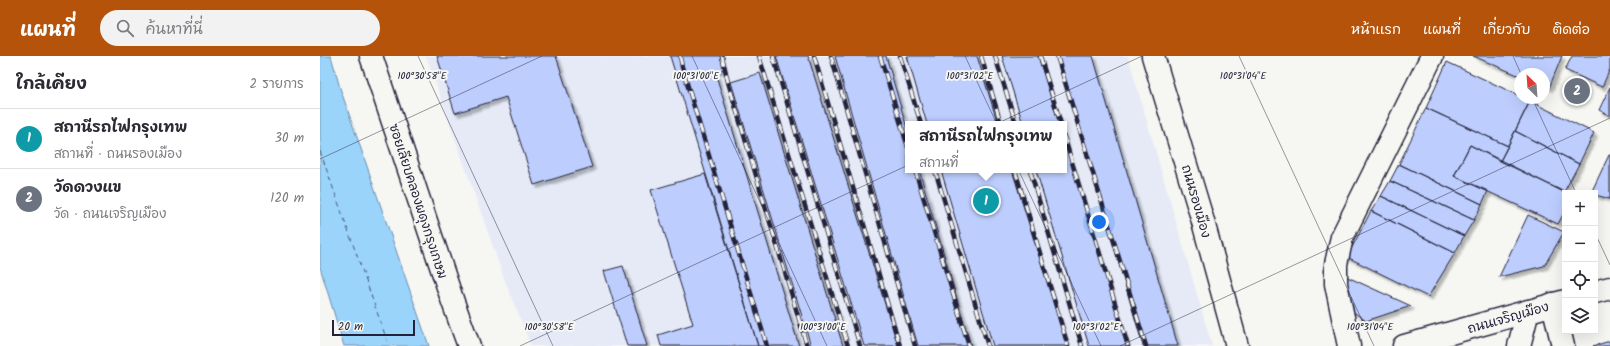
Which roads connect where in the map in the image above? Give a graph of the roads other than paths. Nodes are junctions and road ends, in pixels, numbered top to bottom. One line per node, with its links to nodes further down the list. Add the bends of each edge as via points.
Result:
1 (371, 56): 8 (street, ซอยเลียบคลองผดุงกรุงเกษม)
2 (1153, 56): 9 (street, ถนนรองเมือง)
3 (1432, 56): 10 (street, via 1342,237 1336,264 1336,284)
4 (1610, 288): 5 (street)
5 (1598, 291)
6 (1559, 302): 7 (street, ถนนเจริญเมือง); 13 (street)
7 (1528, 311): 11 (street, ถนนเจริญเมือง); 12 (street)
8 (469, 346)
9 (1237, 346)
10 (1349, 346)
11 (1404, 346)
12 (1519, 346)
13 (1563, 346)

